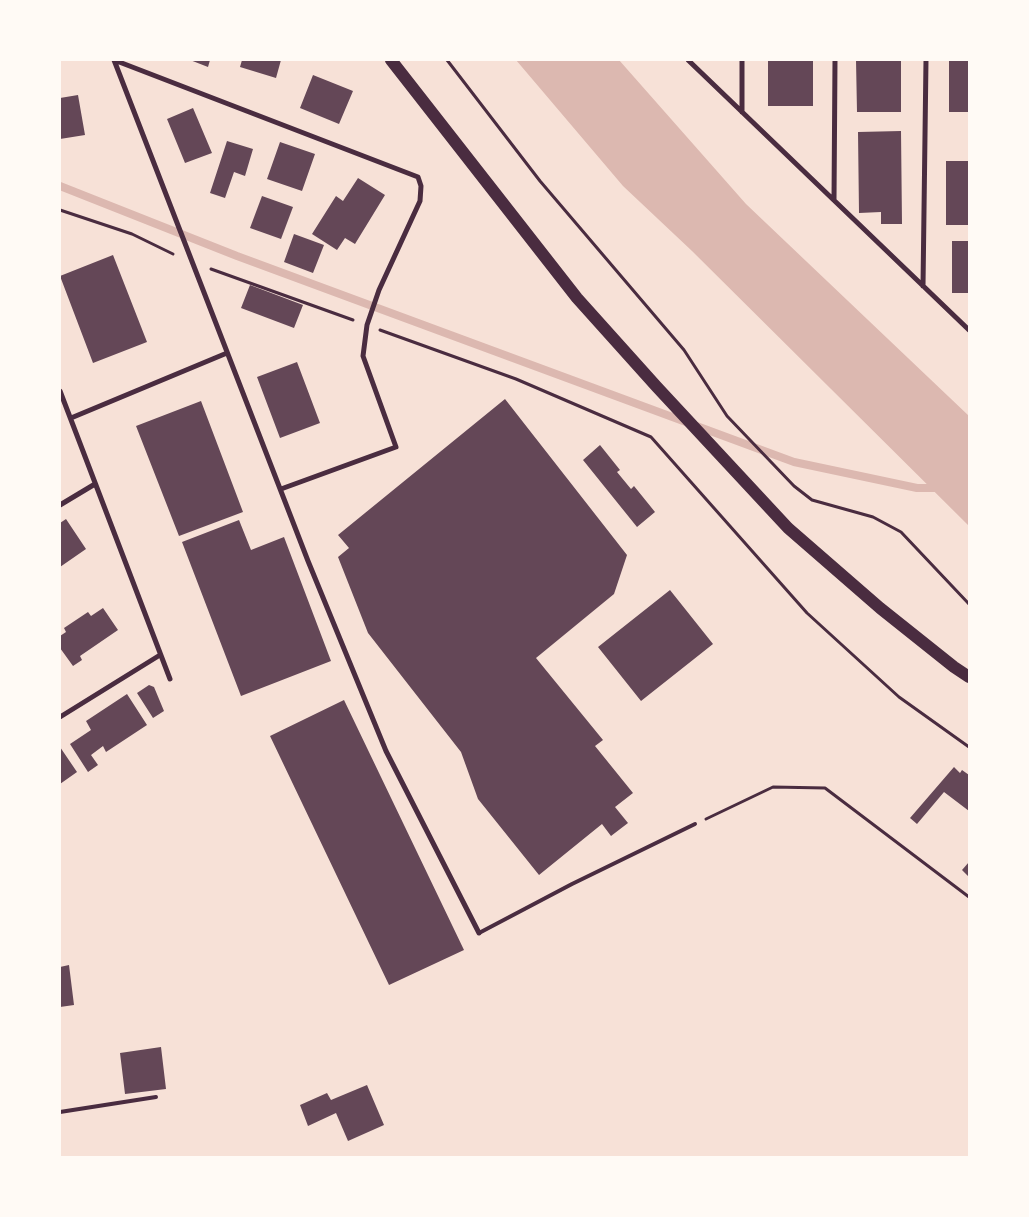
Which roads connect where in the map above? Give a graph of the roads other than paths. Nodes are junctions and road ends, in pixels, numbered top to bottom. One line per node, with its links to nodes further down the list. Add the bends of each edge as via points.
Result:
1 (114, 60): 11 (street); 15 (street, via 418,177 420,201 379,290 367,325 363,356 396,447)
2 (391, 60): 18 (main road, via 577,298 788,528 880,608)
3 (688, 60): 7 (street)
4 (742, 60): 7 (street)
5 (835, 60): 8 (street)
6 (926, 60): 9 (street)
7 (742, 112): 8 (street)
8 (834, 200): 9 (street)
9 (923, 286): 10 (street)
10 (969, 330)
11 (227, 353): 13 (street); 15 (street)
12 (60, 391): 13 (street)
13 (71, 418): 14 (street)
14 (95, 484): 16 (street); 17 (street)
15 (280, 489): 22 (street, via 386,750)
16 (60, 505)
17 (160, 654): 19 (street); 20 (street)
18 (969, 677)
19 (170, 679)
20 (60, 717)
21 (696, 824): 22 (lane)
22 (478, 933)
23 (156, 1097): 24 (lane)
24 (60, 1112)

